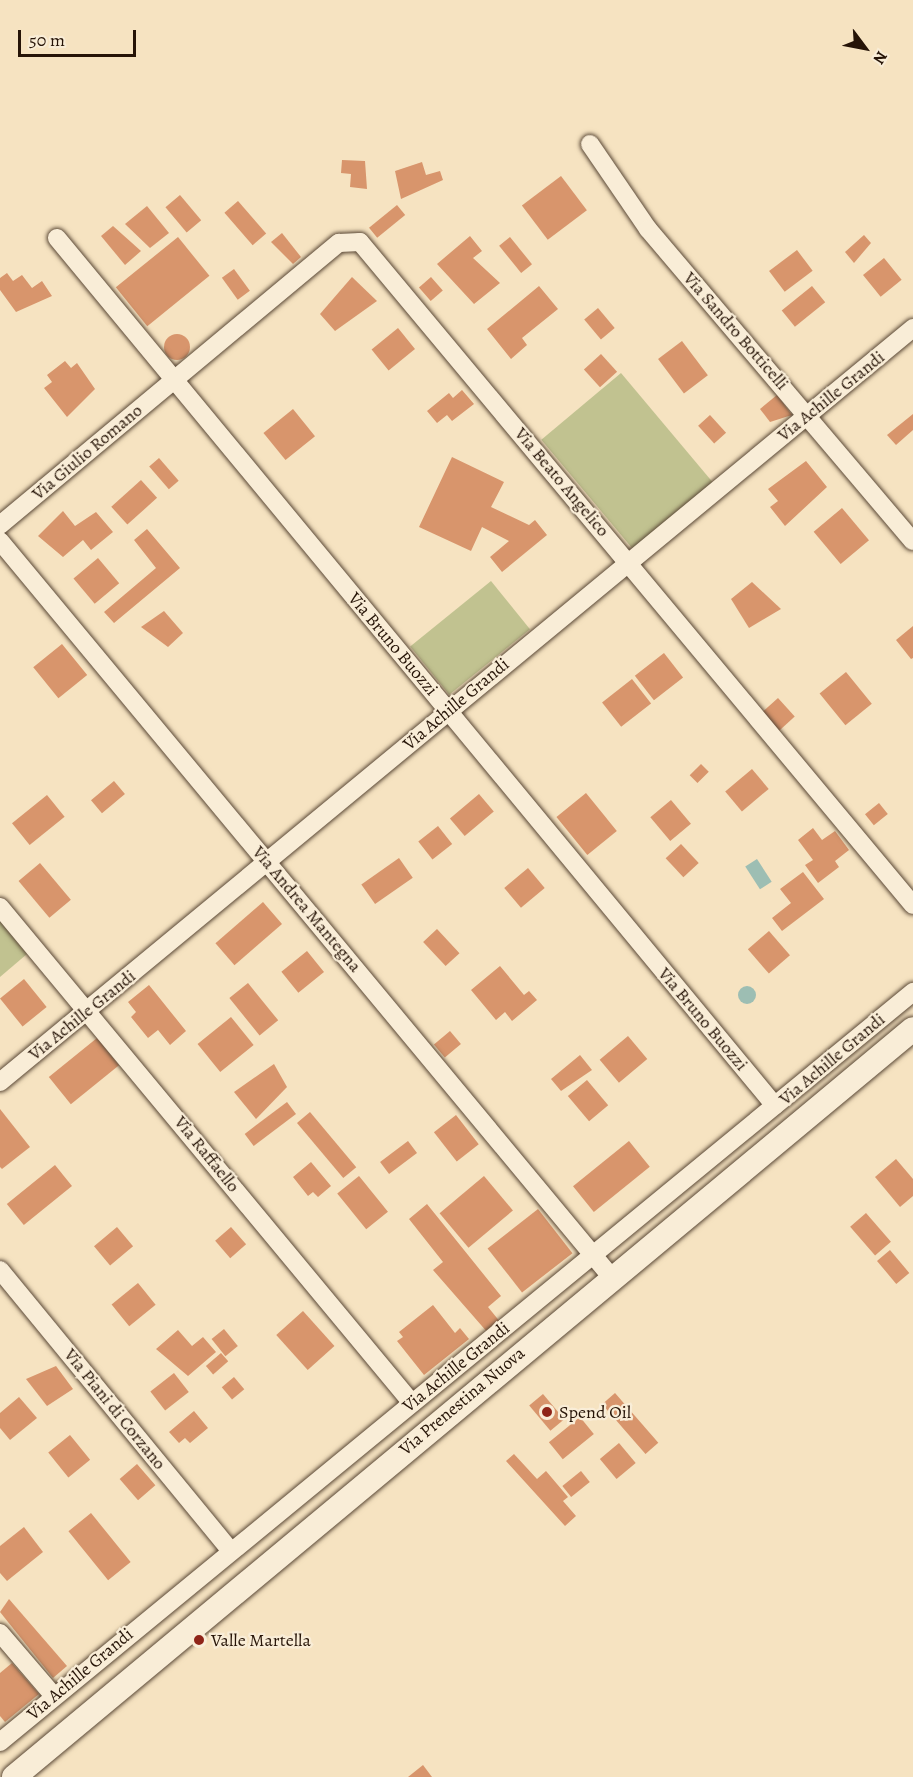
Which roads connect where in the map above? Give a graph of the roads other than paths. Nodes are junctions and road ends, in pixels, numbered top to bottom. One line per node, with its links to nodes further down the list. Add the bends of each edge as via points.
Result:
1 (590, 144): 5 (street, Via Sandro Botticelli, via 648,230)
2 (57, 238): 4 (street, Via Bruno Buozzi)
3 (913, 328): 5 (street, Via Achille Grandi)
4 (174, 379): 6 (street, Via Giulio Romano); 9 (street, Via Beato Angelico, via 339,243 360,242); 10 (street, Via Bruno Buozzi)
5 (809, 414): 8 (street, Via Sandro Botticelli); 9 (street, Via Achille Grandi)
6 (0, 525)
7 (0, 541): 11 (street, Via Andrea Mantegna)
8 (913, 541)
9 (628, 562): 10 (street, Via Achille Grandi); 12 (street, Via Beato Angelico)
10 (447, 710): 11 (street, Via Achille Grandi); 18 (street, Via Bruno Buozzi)
11 (269, 862): 15 (street, Via Achille Grandi); 19 (street, Via Andrea Mantegna)
12 (913, 904)
13 (0, 907): 15 (street, Via Raffaello)
14 (913, 992): 18 (street, Via Achille Grandi)
15 (87, 1009): 17 (street, Via Achille Grandi); 24 (street, Via Raffaello)
16 (913, 1029): 21 (main road, Via Prenestina Nuova)
17 (0, 1082)
18 (775, 1106): 19 (street, Via Achille Grandi)
19 (593, 1257): 21 (street, Via Andrea Mantegna); 22 (street, Via Achille Grandi)
20 (0, 1270): 25 (street, Via Piani di Corzano)
21 (613, 1279): 23 (main road, Via Prenestina Nuova)
22 (485, 1344): 23 (street); 24 (street, Via Achille Grandi)
23 (503, 1367): 29 (main road, Via Prenestina Nuova)
24 (412, 1403): 25 (street, Via Achille Grandi)
25 (229, 1549): 27 (street, Via Achille Grandi)
26 (0, 1633): 27 (street)
27 (54, 1696): 28 (street, Via Achille Grandi)
28 (0, 1742)
29 (14, 1777)

